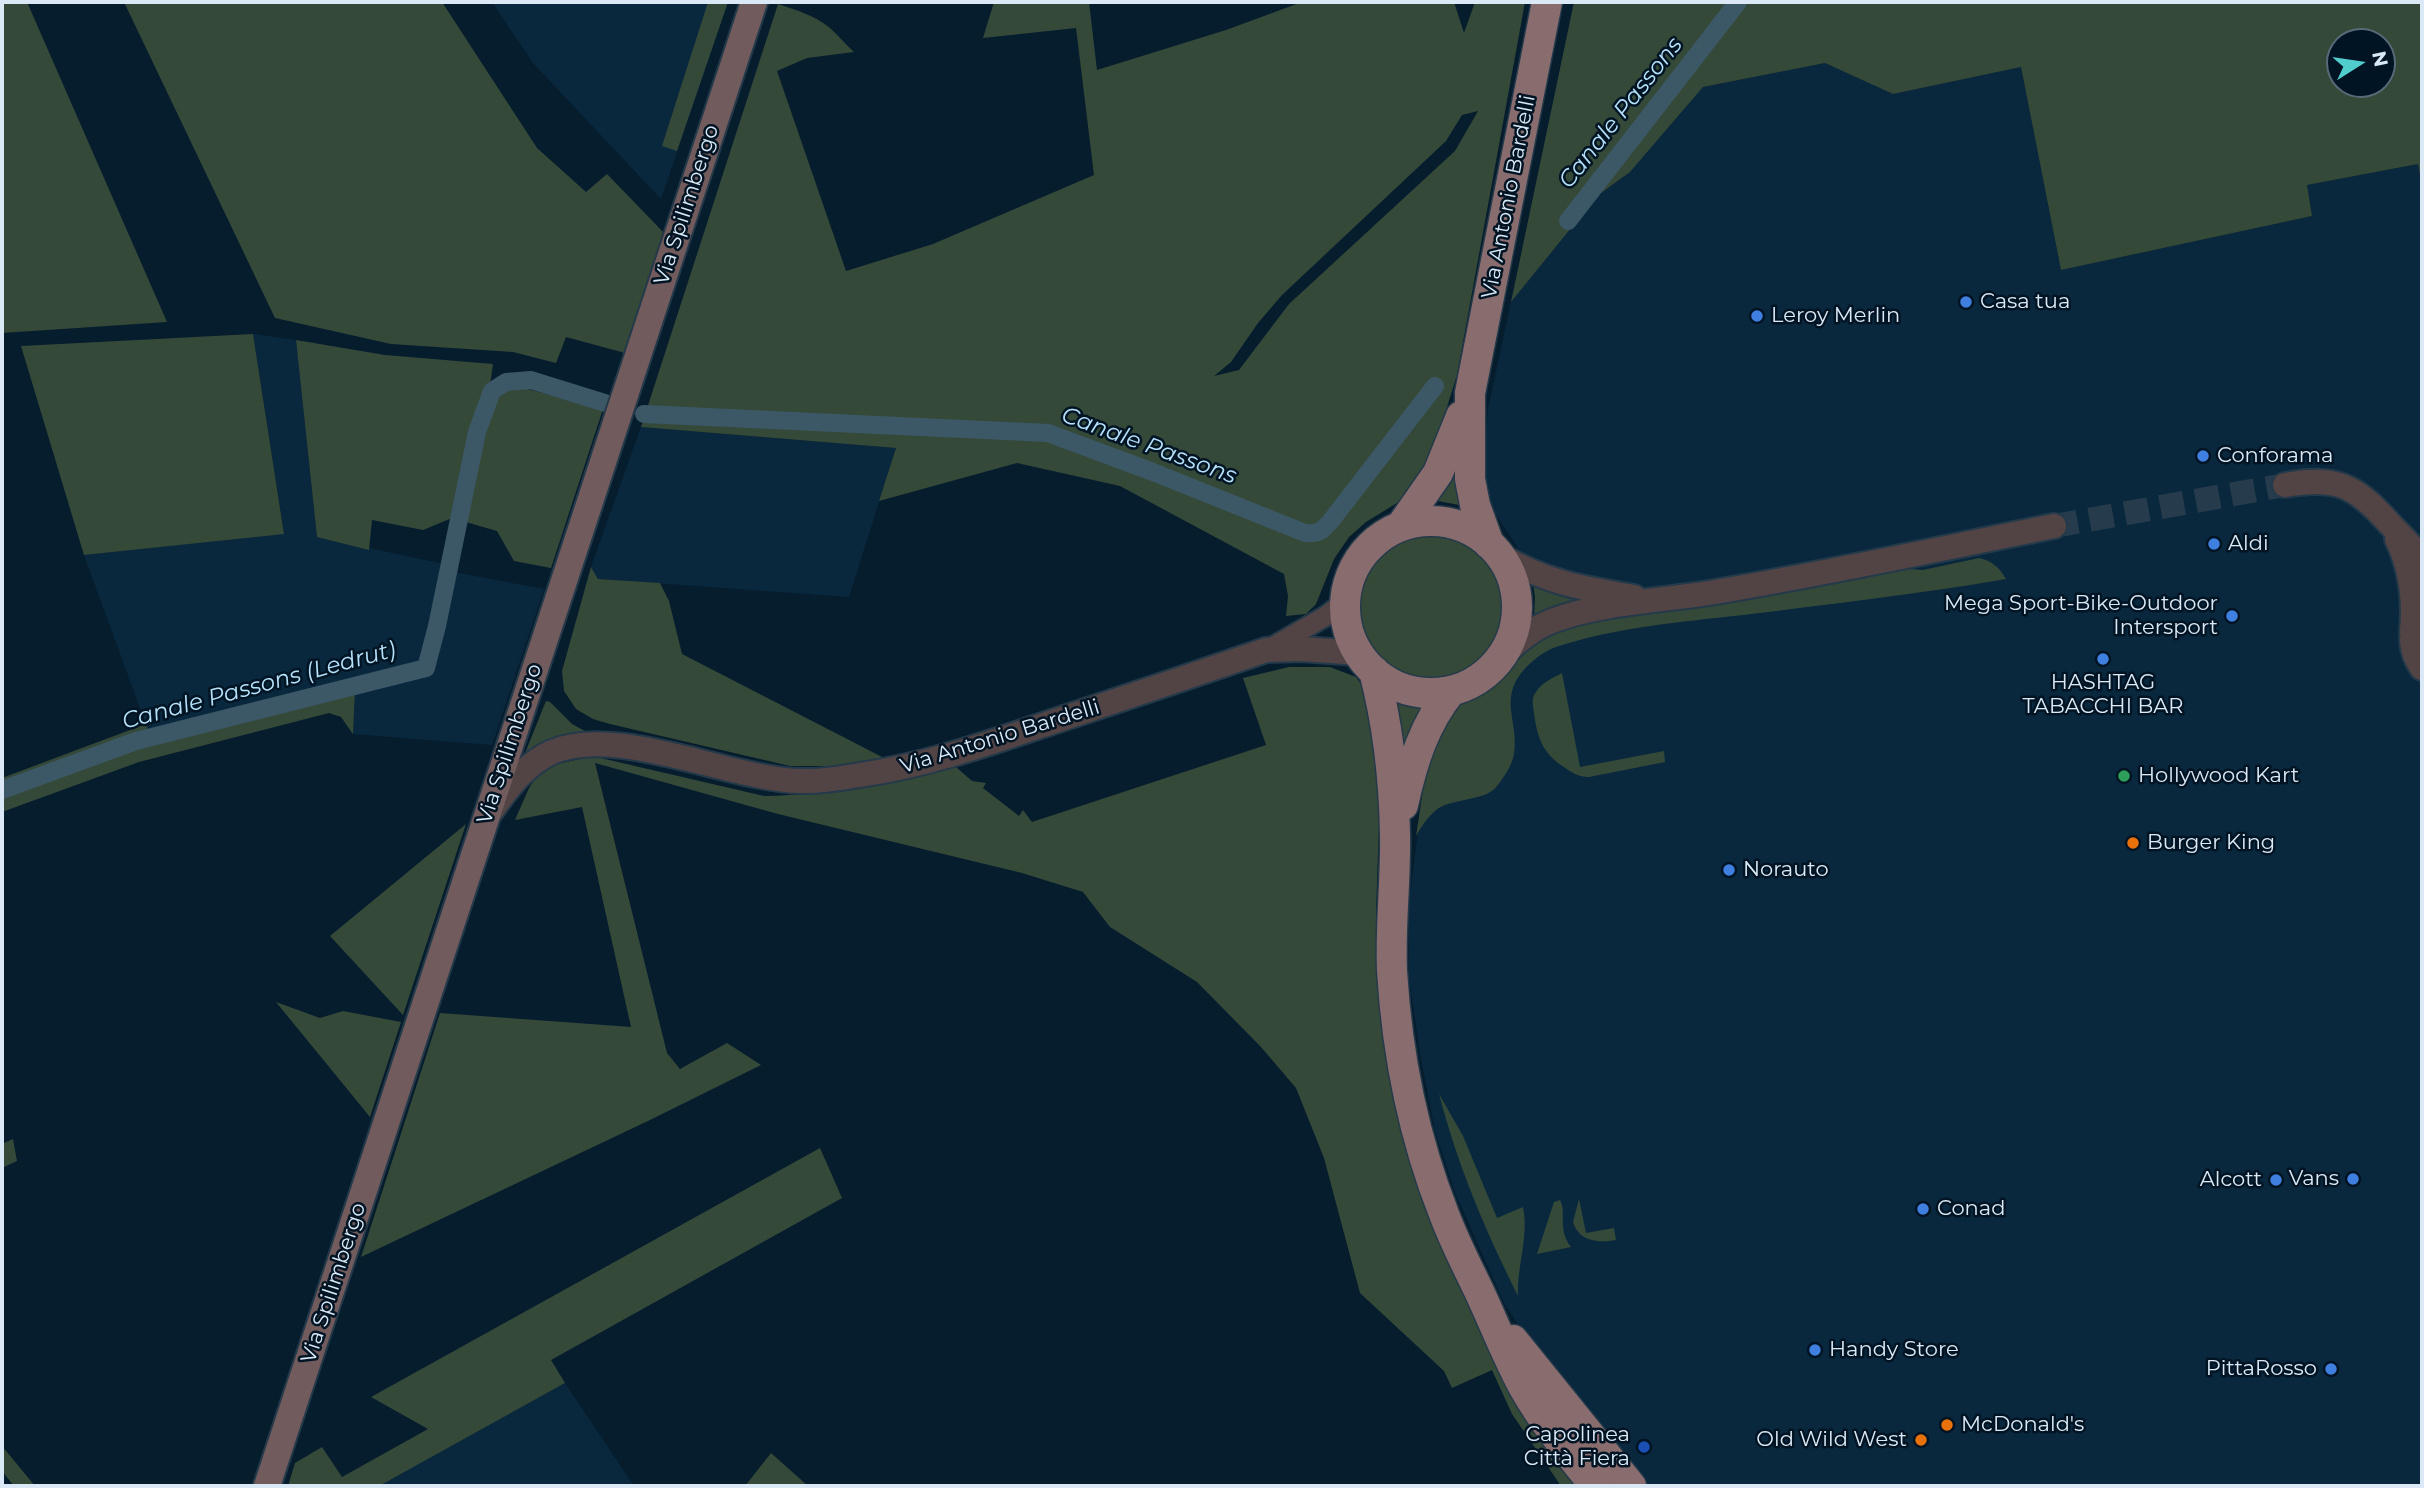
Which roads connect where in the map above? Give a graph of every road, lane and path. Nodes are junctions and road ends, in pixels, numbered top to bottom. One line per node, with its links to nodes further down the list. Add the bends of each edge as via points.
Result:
1 (754, 2): 18 (main road, Via Spilimbergo)
2 (1547, 2): 3 (main road, Via Antonio Bardelli)
3 (1470, 393): 6 (main road, Via Antonio Bardelli, via 1438,472); 8 (main road, Via Antonio Bardelli, via 1469,479)
4 (2285, 485): 5 (street, via 2319,481 2343,485 2366,499)
5 (2391, 525): 9 (street); 12 (street, via 2403,552)
6 (1401, 526): 8 (main road, Via Antonio Bardelli, via 1447,522 1470,530); 11 (main road, Via Antonio Bardelli, via 1379,538 1362,556)
7 (2054, 526): 10 (street, via 1720,591)
8 (1494, 549): 10 (street, via 1524,570 1549,580); 14 (main road, Via Antonio Bardelli, via 1509,570 1517,606 1512,633)
9 (2422, 559)
10 (1649, 600): 14 (street, via 1548,622 1518,640)
11 (1345, 601): 13 (street, Via Antonio Bardelli); 15 (main road, Via Antonio Bardelli, via 1348,628)
12 (2417, 623): 16 (street, via 2412,649)
13 (1266, 650): 15 (street, Via Antonio Bardelli, via 1302,649); 18 (street, Via Antonio Bardelli, via 967,751 896,770 805,782 778,780 646,749 592,745 561,749 510,784)
14 (1500, 658): 17 (main road, Via Antonio Bardelli, via 1486,673)
15 (1366, 662): 17 (main road, Via Antonio Bardelli, via 1402,688); 19 (main road, Via Antonio Bardelli, via 1381,699 1391,760)
16 (2422, 668)
17 (1451, 691): 19 (main road, Via Antonio Bardelli, via 1436,709 1422,739)
18 (484, 822): 21 (main road, Via Spilimbergo)
19 (1395, 836): 20 (main road, Via Antonio Bardelli, via 1392,972 1403,1063 1427,1167)
20 (1488, 1311): 22 (main road, Via Antonio Bardelli, via 1524,1387); 23 (main road, Via Antonio Bardelli)
21 (267, 1486)
22 (1595, 1486)
23 (1630, 1486)

